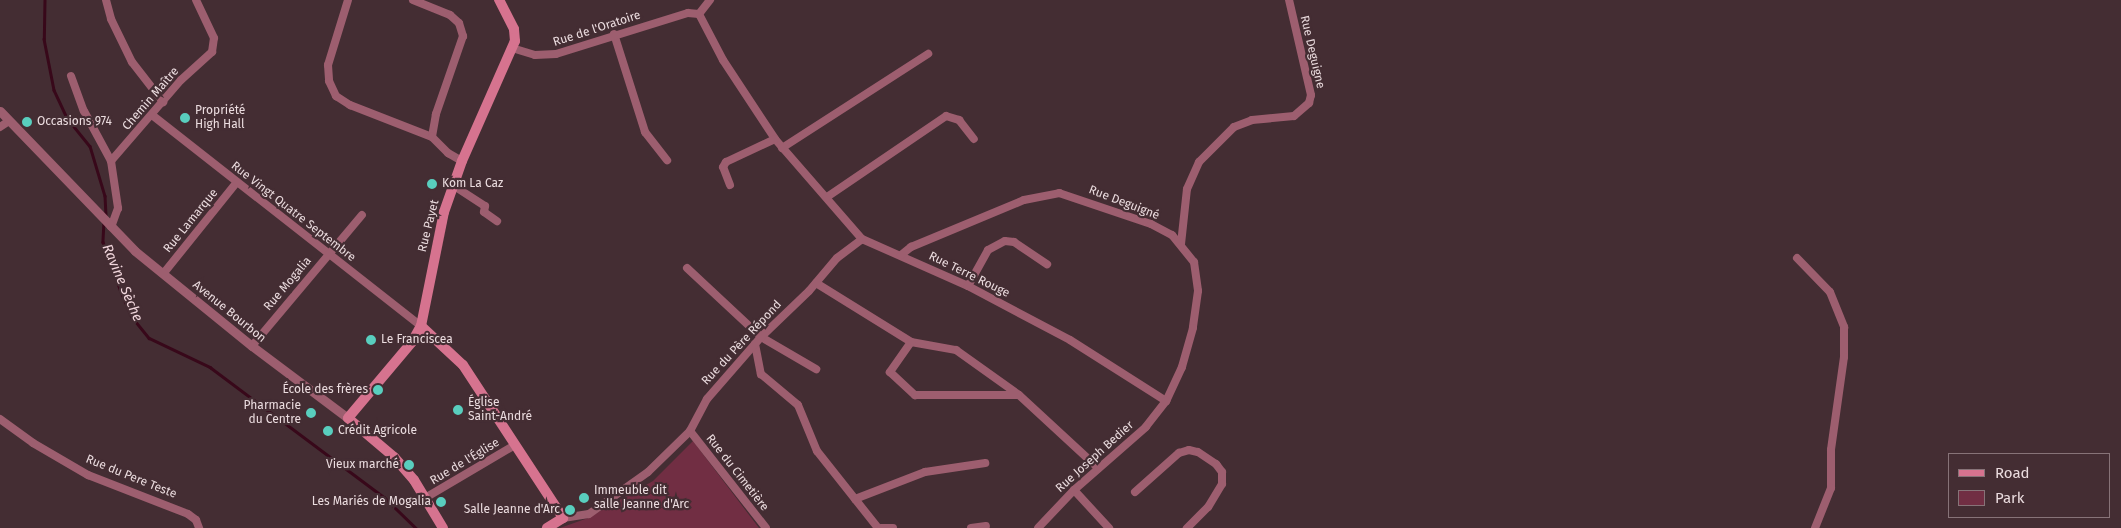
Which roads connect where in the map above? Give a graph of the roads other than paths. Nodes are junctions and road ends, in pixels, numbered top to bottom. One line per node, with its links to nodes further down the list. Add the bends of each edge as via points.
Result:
1 (106, 0): 13 (street, via 111,19 132,62)
2 (196, 0): 13 (street, Chemin Maître, via 214,38 214,48)
3 (348, 0): 18 (street, via 328,65 329,81 336,96 350,105)
4 (413, 0): 18 (street, via 450,15 458,23 463,36 436,114)
5 (499, 0): 10 (main road, Rue Payet, via 514,29)
6 (710, 0): 8 (street)
7 (1288, 0): 33 (street, Rue Deguigne, via 1311,95 1309,103 1294,116 1252,120 1234,127 1199,162 1187,189)
8 (700, 14): 9 (street, Rue de l'Oratoire, via 688,13); 19 (street, Rue Terre Rouge, via 723,60)
9 (614, 34): 10 (street, Rue de l'Oratoire, via 544,56); 23 (street, via 645,132)
10 (512, 48): 22 (main road, Rue Payet)
11 (928, 54): 21 (street)
12 (72, 76): 24 (street, via 88,119)
13 (163, 102): 15 (street, Chemin Maître)
14 (0, 111): 16 (street, Avenue Bourbon)
15 (152, 115): 24 (street, Chemin Maître); 25 (street, Rue Vingt Quatre Septembre)
16 (9, 121): 17 (street); 31 (street, Avenue Bourbon)
17 (0, 127)
18 (432, 137): 22 (street, via 448,153)
19 (775, 139): 21 (street, Rue Terre Rouge); 26 (street, via 726,162 724,167)
20 (974, 139): 28 (street, via 959,120 946,116)
21 (782, 148): 28 (street, Rue Terre Rouge)
22 (462, 160): 27 (main road, Rue Payet)
23 (667, 160)
24 (111, 161): 31 (street, via 118,208)
25 (237, 182): 34 (street, Rue Vingt Quatre Septembre); 39 (street, Rue Lamarque)
26 (730, 185)
27 (454, 186): 30 (street, via 485,206 484,212); 42 (main road, Rue Payet, via 439,232)
28 (827, 197): 32 (street, Rue Terre Rouge)
29 (362, 215): 34 (street, Rue Mogalia)
30 (497, 221)
31 (109, 226): 39 (street, Avenue Bourbon)
32 (862, 239): 35 (street, Rue Terre Rouge); 40 (street, Rue du Père Répond, via 837,258)
33 (1181, 244): 35 (street, Rue Deguigné, via 1151,224 1058,193 1024,200); 49 (street, Rue Deguigné, via 1194,262 1198,291 1189,344)
34 (328, 254): 42 (street, Rue Vingt Quatre Septembre); 46 (street, Rue Mogalia)
35 (900, 254): 41 (street, Rue Terre Rouge)
36 (1796, 258): 72 (street, via 1830,292 1844,327 1844,356 1831,450 1831,488)
37 (1047, 264): 41 (street, via 1014,242 1005,240 988,250)
38 (687, 268): 43 (street)
39 (163, 274): 46 (street, Avenue Bourbon)
40 (816, 283): 43 (street, Rue du Père Répond); 44 (street)
41 (968, 286): 49 (street, Rue Terre Rouge, via 1070,340)
42 (421, 326): 50 (main road, Rue Payet, via 412,342); 53 (main road, via 463,365)
43 (761, 337): 45 (street, Rue du Père Répond); 47 (street)
44 (911, 342): 48 (street, via 956,350); 48 (street, via 890,372 915,395)
45 (755, 344): 52 (street, Rue du Père Répond, via 707,399); 59 (street, via 761,374 798,404 817,451)
46 (252, 346): 50 (street, Avenue Bourbon)
47 (816, 369)
48 (1019, 395): 55 (street)
49 (1166, 401): 55 (street, Rue Joseph Bedier, via 1146,426)
50 (348, 418): 58 (main road, Avenue Bourbon, via 394,457)
51 (0, 419): 62 (street, Rue du Pere Teste, via 40,448 88,474 188,514 196,520)
52 (690, 431): 60 (street, Rue du Père Répond, via 648,472 613,498 589,514); 65 (street, Rue du Cimetière)
53 (515, 444): 58 (street, Rue de l'Église); 60 (main road)
54 (985, 463): 59 (street, via 924,472)
55 (1098, 468): 56 (street, Rue Joseph Bedier)
56 (1074, 490): 69 (street, Rue Joseph Bedier); 70 (street)
57 (1135, 492): 71 (street, via 1179,453 1198,452 1210,460 1222,472 1222,484 1208,507)
58 (425, 498): 63 (main road, Avenue Bourbon)
59 (855, 499): 66 (street)
60 (563, 518): 64 (main road, Rue du Père Répond)
61 (986, 526): 68 (street)
62 (199, 528)
63 (443, 528)
64 (547, 528)
65 (766, 528)
66 (879, 528): 67 (street)
67 (893, 528)
68 (971, 528)
69 (1038, 528)
70 (1109, 528)
71 (1187, 528)
72 (1815, 528)

